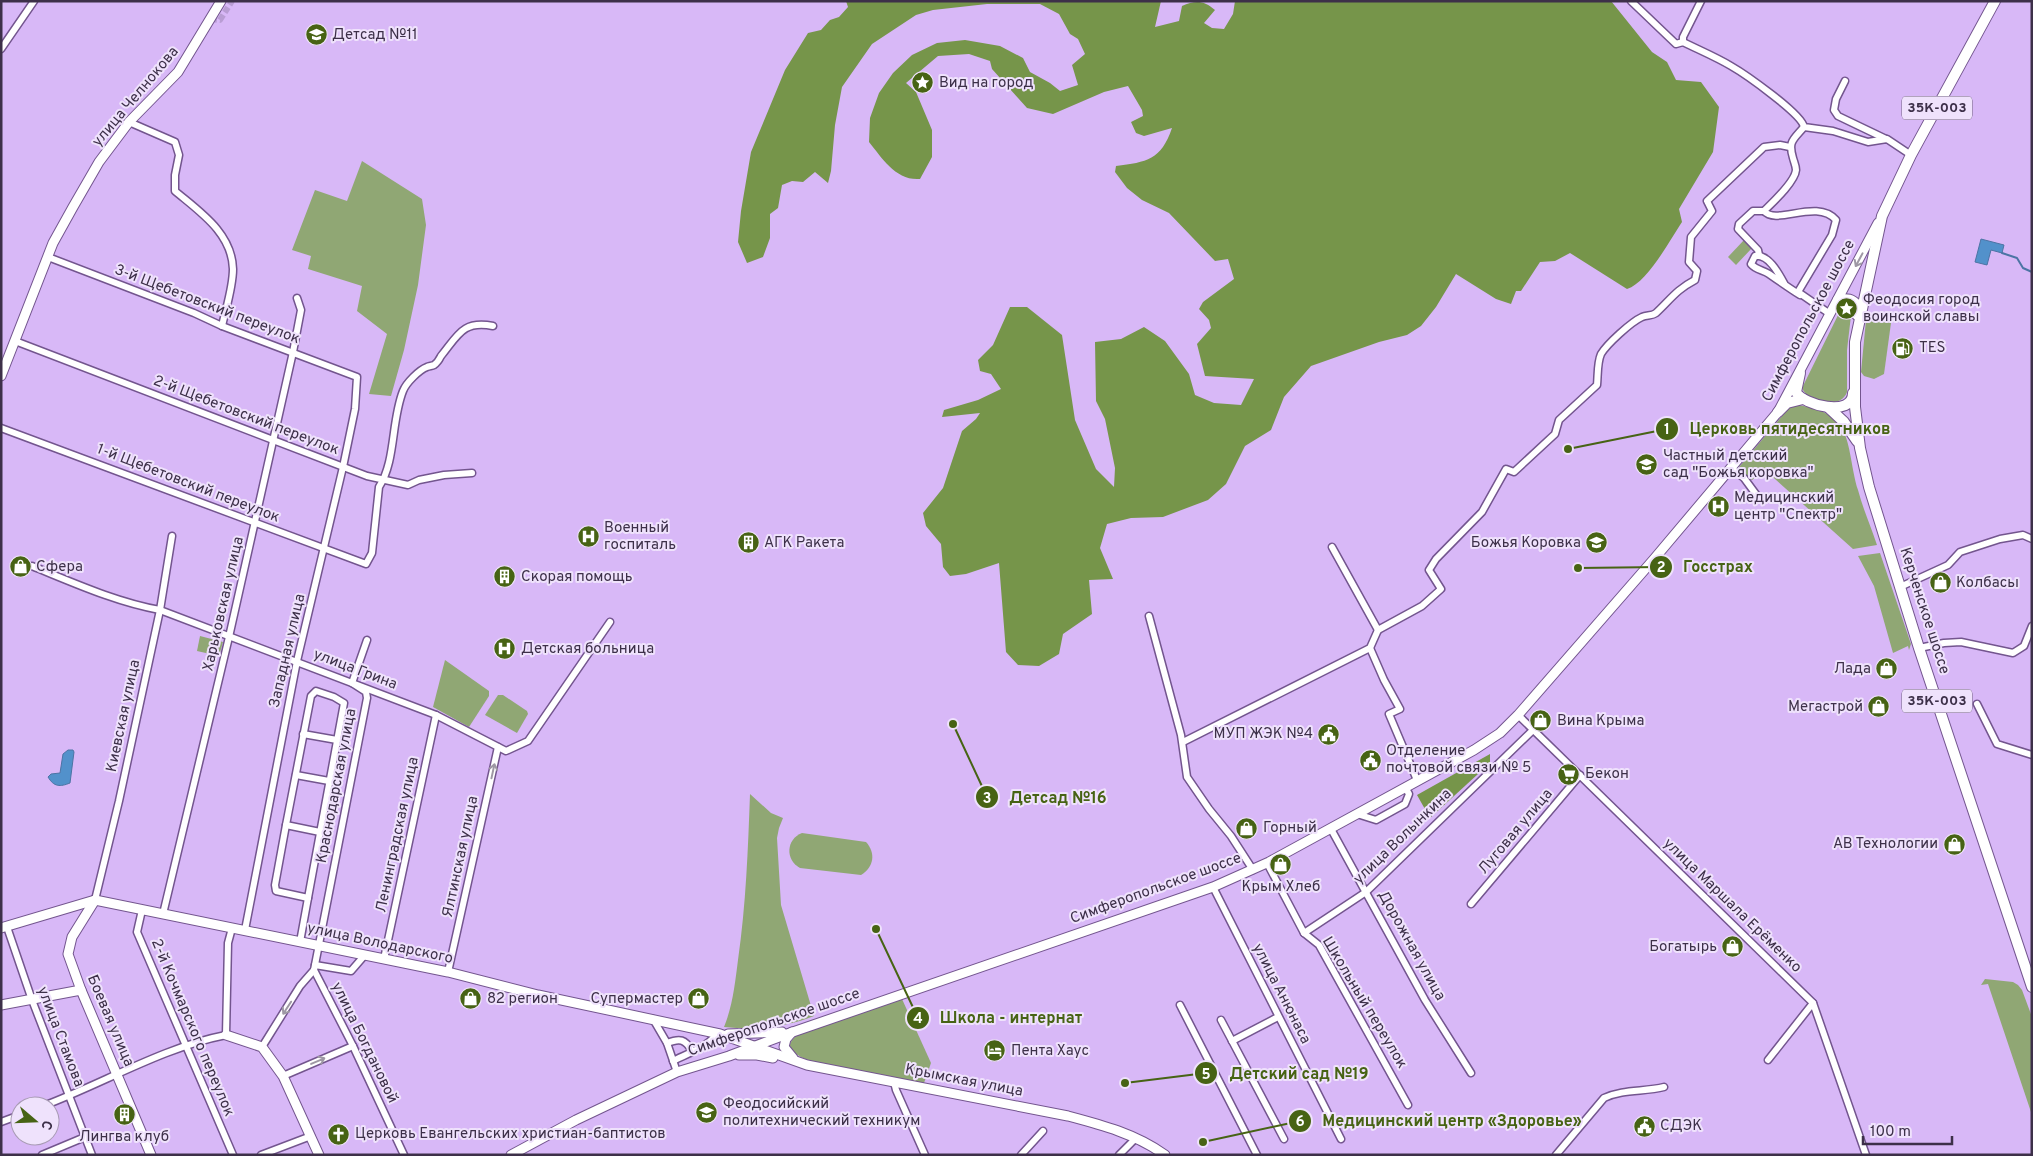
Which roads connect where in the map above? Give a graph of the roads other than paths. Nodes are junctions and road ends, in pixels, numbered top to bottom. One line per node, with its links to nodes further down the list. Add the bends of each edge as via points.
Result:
1 (34, 1): 7 (street)
2 (221, 1): 9 (main road, улица Челнокова, via 178,72)
3 (1631, 1): 6 (street, via 1676,44)
4 (1701, 1): 6 (street)
5 (1995, 1): 13 (main road, Симферопольское шоссе / 35К-003)
6 (1683, 42): 10 (street, via 1732,67 1793,112)
7 (1, 49)
8 (1845, 81): 11 (street, via 1836,99 1834,110 1838,116)
9 (129, 122): 17 (main road, улица Челнокова, via 99,162); 24 (street, via 175,142 179,155 175,192 210,221 228,245 233,272)
10 (1804, 127): 11 (street, via 1833,131 1868,142); 12 (street, via 1791,141)
11 (1887, 139): 13 (street)
12 (1790, 147): 14 (street, via 1796,168 1794,174); 54 (street, via 1764,147 1707,201 1712,211 1691,237 1689,262 1697,271 1695,280 1679,289 1654,314 1642,317 1628,327 1610,344 1599,362 1596,385 1558,420 1556,434 1514,472 1506,469 1482,512 1436,559 1429,570 1440,589 1422,606)
13 (1911, 155): 15 (main road, Симферопольское шоссе / 35К-003)
14 (1764, 211): 16 (street, via 1753,211 1738,229); 19 (street, via 1772,216 1820,211 1836,220 1832,235 1798,292)
15 (1882, 216): 21 (main road, Симферопольское шоссе, one-way to 21); 23 (main road, 35К-003)
16 (1759, 255): 18 (street, via 1769,262); 18 (street, via 1752,260 1755,269)
17 (48, 256): 24 (street, 3-й Щебетовский переулок); 26 (main road, улица Челнокова)
18 (1784, 285): 19 (street)
19 (1800, 295): 22 (street)
20 (297, 298): 27 (street, Харьковская улица, via 301,310)
21 (1838, 300): 22 (main road, Симферопольское шоссе); 23 (main road, via 1854,301)
22 (1830, 314): 28 (main road, Симферопольское шоссе)
23 (1859, 317): 29 (main road, 35К-003)
24 (222, 326): 27 (street, 3-й Щебетовский переулок)
25 (493, 326): 41 (street, via 477,324 461,330 434,365 426,367 403,389)
26 (15, 341): 30 (main road, улица Челнокова); 36 (street, 2-й Щебетовский переулок)
27 (294, 352): 31 (street, 3-й Щебетовский переулок); 36 (street, Харьковская улица)
28 (1800, 373): 32 (main road, via 1796,392); 34 (main road, Симферопольское шоссе)
29 (1854, 375): 33 (main road, via 1853,398 1849,404); 37 (main road, Керченское шоссе / 35К-003)
30 (1, 376)
31 (357, 378): 38 (street, Западная улица)
32 (1803, 399): 33 (main road); 34 (main road, via 1787,403)
33 (1829, 408): 37 (main road, via 1848,426)
34 (1778, 412): 39 (main road, Симферопольское шоссе)
35 (1, 428): 43 (street, 1-й Щебетовский переулок)
36 (274, 440): 38 (street, 2-й Щебетовский переулок); 43 (street, Харьковская улица)
37 (1860, 448): 49 (main road, Керченское шоссе / 35К-003)
38 (343, 467): 41 (street, 2-й Щебетовский переулок); 47 (street, Западная улица)
39 (1731, 468): 42 (street, via 1744,478); 63 (main road, Симферопольское шоссе)
40 (472, 473): 41 (street, 2-й Щебетовский переулок, via 444,475 408,485)
41 (384, 479): 47 (street, 1-й Щебетовский переулок, via 379,487 372,553 366,564)
42 (1758, 497)
43 (255, 523): 47 (street, 1-й Щебетовский переулок); 55 (street, Харьковская улица)
44 (172, 536): 50 (street, Киевская улица)
45 (2032, 539): 49 (street, via 2023,535 2000,539 1960,552 1948,565)
46 (1332, 547): 54 (street)
47 (324, 548): 59 (street, Западная улица)
48 (32, 566): 50 (street, улица Грина, via 138,606)
49 (1900, 587): 58 (main road, Керченское шоссе / 35К-003)
50 (160, 610): 55 (street, улица Грина); 84 (street, Киевская улица)
51 (1149, 616): 67 (street)
52 (610, 622): 68 (street, via 528,741 506,751)
53 (2032, 626): 58 (street, via 2024,646 2013,653 1961,642)
54 (1378, 630): 57 (street)
55 (229, 637): 59 (street, улица Грина); 87 (street, Харьковская улица)
56 (368, 640): 60 (street)
57 (1370, 648): 67 (street); 72 (street, via 1400,709 1389,714)
58 (1919, 648): 98 (main road, Керченское шоссе / 35К-003)
59 (296, 661): 60 (street, улица Грина); 90 (street, Западная улица)
60 (352, 682): 62 (street, улица Грина); 93 (street, Краснодарская улица, via 366,692 367,698)
61 (1977, 704): 69 (street, via 1997,744)
62 (436, 715): 68 (street, улица Грина); 95 (street, Ленинградская улица)
63 (1518, 715): 64 (street, улица Маршала Ерёменко); 72 (main road, Симферопольское шоссе, via 1500,733 1474,750)
64 (1533, 730): 71 (street, улица Маршала Ерёменко); 82 (street, улица Волынкина)
65 (303, 734): 66 (street); 66 (street, via 311,696 316,691 344,703); 70 (street)
66 (337, 740): 73 (street)
67 (1183, 742): 80 (street, via 1188,777)
68 (498, 747): 97 (street, Ялтинская улица, one-way to 68)
69 (2032, 755)
70 (296, 775): 73 (street); 76 (street)
71 (1580, 775): 85 (street, Луговая улица); 101 (street, улица Маршала Ерёменко)
72 (1417, 780): 74 (main road, Симферопольское шоссе)
73 (329, 781): 78 (street)
74 (1405, 787): 75 (main road, Симферопольское шоссе); 75 (street, via 1409,794 1405,804 1376,820)
75 (1357, 814): 77 (main road, Симферопольское шоссе)
76 (286, 826): 78 (street); 83 (street, via 276,891)
77 (1331, 829): 79 (main road, Симферопольское шоссе); 82 (street, Дорожная улица)
78 (320, 832): 83 (street)
79 (1268, 863): 80 (main road, Симферопольское шоссе); 91 (street, Школьный переулок)
80 (1253, 870): 81 (main road, Симферопольское шоссе)
81 (1213, 887): 104 (street, улица Анюнаса); 107 (main road, Симферопольское шоссе)
82 (1366, 892): 91 (street, улица Волынкина); 123 (street, Дорожная улица)
83 (308, 898): 92 (street)
84 (95, 900): 86 (main road, улица Володарского); 88 (main road, улица Володарского); 99 (main road, Боевая улица, via 72,937 68,954)
85 (1470, 904)
86 (142, 910): 87 (main road, улица Володарского); 112 (street, 2-й Кочмарского переулок, via 137,932)
87 (163, 914): 89 (main road, улица Володарского)
88 (4, 927): 100 (street, улица Стамова)
89 (232, 928): 90 (main road, улица Володарского); 109 (street, via 228,943)
90 (245, 930): 92 (main road, улица Володарского)
91 (1304, 933): 129 (street, Школьный переулок, via 1319,945)
92 (300, 942): 93 (main road, улица Володарского)
93 (318, 946): 94 (main road, улица Володарского); 96 (street)
94 (364, 956): 95 (main road, улица Володарского); 96 (street, via 351,972)
95 (384, 959): 97 (main road, улица Володарского)
96 (314, 968): 113 (street, one-way to 113); 114 (street, улица Богдановой)
97 (448, 972): 105 (main road, улица Володарского)
98 (2032, 987)
99 (81, 990): 100 (main road); 122 (main road, Боевая улица)
100 (32, 1000): 102 (main road); 127 (street, улица Стамова)
101 (1813, 1003): 118 (street); 150 (street, улица Маршала Ерёменко)
102 (1, 1004)
103 (1180, 1005): 148 (street)
104 (1278, 1016): 110 (street); 135 (street, улица Анюнаса)
105 (653, 1019): 108 (main road, улица Володарского); 111 (street)
106 (1221, 1020): 110 (street)
107 (793, 1032): 108 (main road); 115 (main road, Симферопольское шоссе); 120 (main road, via 784,1047)
108 (718, 1034): 115 (main road, улица Володарского); 116 (street); 117 (main road, via 734,1046)
109 (226, 1035): 112 (street, via 199,1040); 113 (main road)
110 (1232, 1041): 134 (street)
111 (667, 1043): 116 (street, via 683,1040); 119 (street)
112 (188, 1046): 122 (street); 140 (street, 2-й Кочмарского переулок)
113 (262, 1046): 124 (main road)
114 (353, 1046): 124 (street, one-way to 114); 143 (street, улица Богдановой)
115 (753, 1046): 117 (main road, Симферопольское шоссе); 120 (main road, Крымская улица)
116 (692, 1051): 119 (street)
117 (726, 1057): 120 (main road, via 757,1055); 121 (main road, Симферопольское шоссе)
118 (1768, 1060)
119 (673, 1061): 121 (street)
120 (800, 1063): 125 (main road, Крымская улица)
121 (676, 1072): 136 (main road, Симферопольское шоссе)
122 (118, 1073): 127 (street); 139 (main road, Боевая улица)
123 (1471, 1073)
124 (283, 1076): 132 (main road)
125 (894, 1082): 133 (main road, Крымская улица, via 1068,1116); 144 (street)
126 (1664, 1087): 149 (street, via 1613,1093 1604,1098)
127 (70, 1096): 128 (street); 131 (street, улица Стамова)
128 (60, 1100)
129 (1408, 1105)
130 (1043, 1131): 145 (street)
131 (85, 1136): 137 (street); 138 (street, улица Стамова)
132 (311, 1136): 141 (street); 142 (main road)
133 (1136, 1138): 146 (street); 147 (main road, Крымская улица)
134 (1284, 1139)
135 (1341, 1139)
136 (512, 1154)
137 (42, 1155)
138 (92, 1155)
139 (151, 1155)
140 (233, 1155)
141 (261, 1155)
142 (320, 1155)
143 (404, 1155)
144 (925, 1155)
145 (1021, 1155)
146 (1119, 1155)
147 (1165, 1155)
148 (1257, 1155)
149 (1556, 1155)
150 (1866, 1155)

